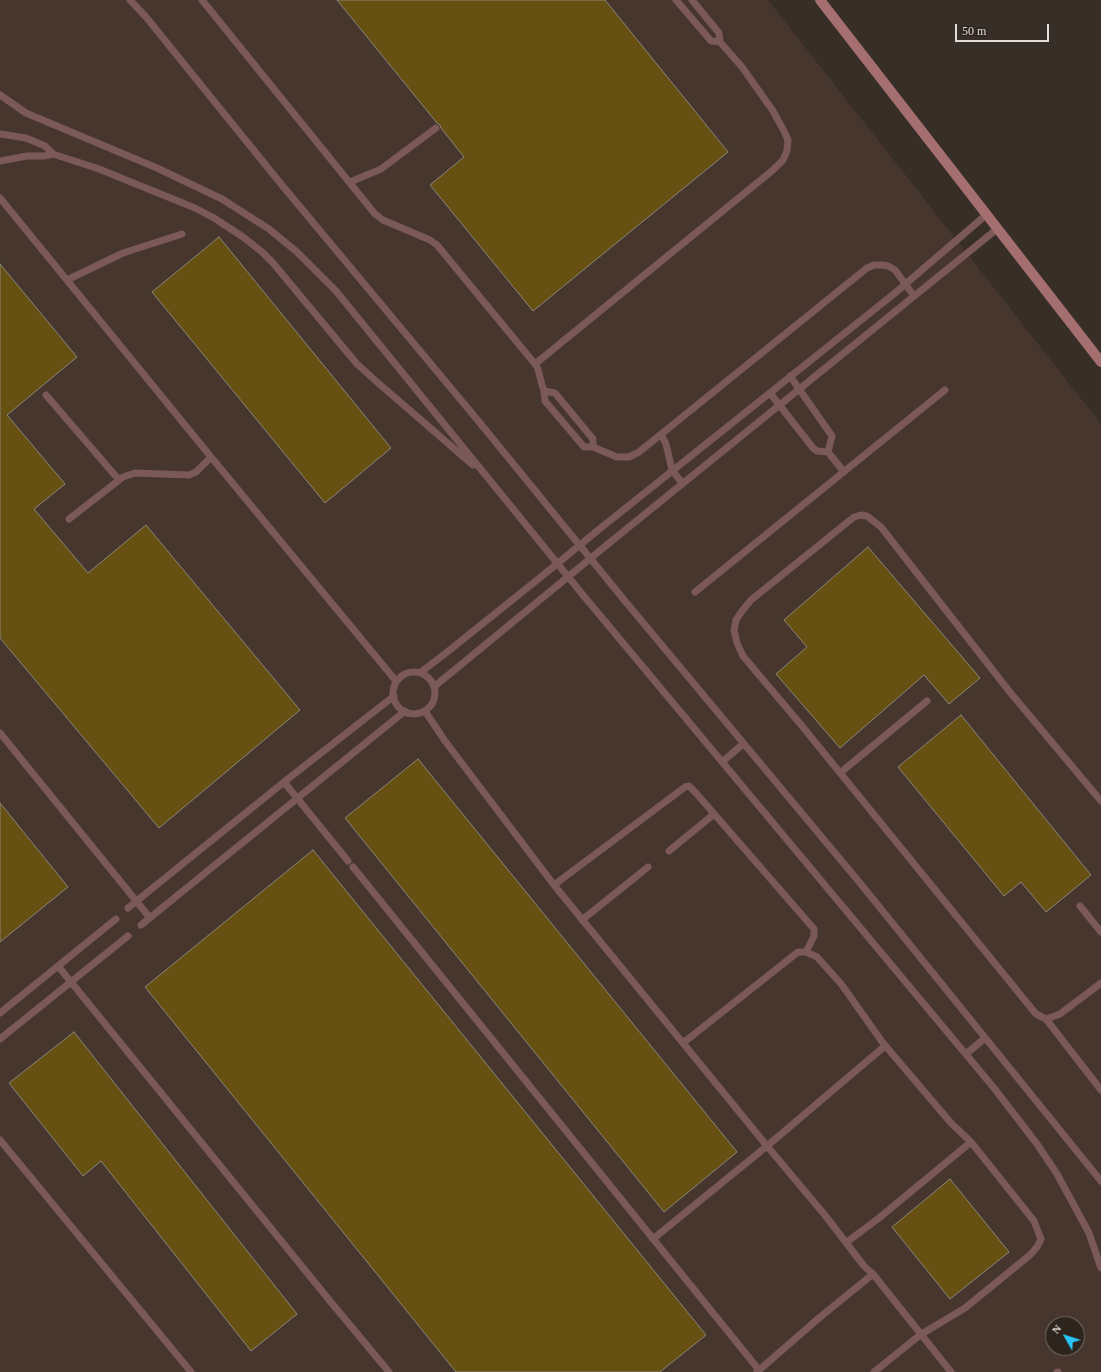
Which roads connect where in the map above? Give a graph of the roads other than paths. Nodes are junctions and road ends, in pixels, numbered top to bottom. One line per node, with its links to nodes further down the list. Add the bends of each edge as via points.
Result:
1 (130, 0): 48 (lane)
2 (203, 0): 12 (lane)
3 (676, 0): 6 (lane, via 711,41)
4 (692, 0): 6 (lane, via 719,33)
5 (820, 0): 14 (street)
6 (720, 42): 21 (lane, via 742,67 784,130 788,140 783,160)
7 (0, 95): 34 (lane, via 26,113 157,168 222,199 269,229 297,252 336,291)
8 (436, 128): 12 (lane, via 381,169)
9 (0, 134): 10 (lane, via 32,141 45,146)
10 (53, 154): 11 (lane); 34 (lane, via 99,169 195,208 243,237 273,263 376,382)
11 (0, 160)
12 (350, 182): 21 (lane, via 375,214 383,220 436,245)
13 (0, 198): 17 (lane)
14 (986, 214): 15 (street); 18 (lane)
15 (997, 229): 19 (lane); 20 (street)
16 (182, 234): 17 (lane, via 123,253)
17 (67, 280): 32 (lane)
18 (906, 284): 19 (lane); 22 (lane); 29 (lane, via 895,270 888,266 874,265 867,268)
19 (914, 296): 23 (lane)
20 (1101, 362)
21 (535, 364): 25 (lane)
22 (790, 376): 23 (lane); 26 (lane)
23 (800, 389): 28 (lane); 31 (lane, via 832,436)
24 (945, 390): 35 (lane)
25 (544, 391): 30 (lane, via 555,393 593,439); 30 (lane, via 545,401 584,447)
26 (770, 393): 28 (lane); 33 (lane)
27 (46, 395): 36 (lane)
28 (779, 405): 31 (lane, via 813,448); 37 (lane)
29 (661, 434): 30 (lane, via 629,458 617,457); 33 (lane)
30 (593, 447)
31 (828, 452): 35 (lane)
32 (211, 457): 36 (lane, via 196,472 188,475 135,473); 41 (lane)
33 (672, 470): 37 (lane); 40 (lane, bridge)
34 (483, 472): 49 (lane)
35 (844, 472): 39 (lane)
36 (118, 480): 38 (lane)
37 (682, 483): 42 (lane, bridge)
38 (69, 519)
39 (695, 592)
40 (421, 672): 41 (lane, via 407,673); 42 (lane, via 427,675)
41 (396, 681): 43 (lane)
42 (435, 686): 46 (lane, via 434,700)
43 (394, 696): 45 (lane, via 395,702); 51 (lane)
44 (927, 701): 50 (lane)
45 (405, 711): 46 (lane, via 411,714); 52 (lane)
46 (425, 711): 59 (lane)
47 (0, 733): 60 (lane)
48 (744, 744): 49 (lane); 75 (lane)
49 (722, 762): 79 (lane)
50 (840, 773): 53 (lane, via 743,656 734,630 736,620 751,600 854,517 861,515 867,516 881,527 1009,691); 74 (lane, via 1022,998 1036,1014)
51 (284, 782): 52 (lane); 60 (lane)
52 (297, 799): 56 (lane); 63 (lane)
53 (1101, 801)
54 (714, 814): 55 (lane); 59 (lane, via 689,786); 69 (lane, via 814,930 814,936)
55 (669, 851)
56 (348, 861)
57 (353, 867): 85 (lane)
58 (648, 867): 65 (lane)
59 (554, 885): 65 (lane)
60 (137, 902): 62 (lane); 63 (lane)
61 (1080, 906): 67 (lane)
62 (128, 908)
63 (150, 918): 66 (lane)
64 (116, 919): 70 (lane)
65 (582, 920): 77 (lane)
66 (141, 925)
67 (1101, 932)
68 (128, 936): 71 (lane)
69 (806, 952): 77 (lane, via 798,952); 78 (lane, via 817,957 842,985)
70 (58, 966): 71 (lane); 73 (lane)
71 (71, 983): 76 (lane); 92 (lane)
72 (1101, 983): 74 (lane, via 1060,1014)
73 (0, 1013)
74 (1046, 1019): 80 (lane)
75 (985, 1038): 79 (lane); 84 (lane)
76 (0, 1039)
77 (683, 1043): 83 (lane)
78 (885, 1046): 82 (lane, via 951,1123); 83 (lane)
79 (966, 1054): 87 (lane, via 1028,1131 1057,1174 1090,1234)
80 (1101, 1090)
81 (0, 1140): 91 (lane)
82 (971, 1142): 86 (lane); 89 (lane, via 1034,1221 1041,1239 1030,1255 965,1308)
83 (767, 1146): 85 (lane); 86 (lane)
84 (1101, 1181)
85 (653, 1239): 90 (lane)
86 (847, 1242): 88 (lane)
87 (1101, 1268)
88 (873, 1274): 89 (lane); 90 (lane)
89 (920, 1335): 93 (lane); 94 (lane)
90 (758, 1371)
91 (191, 1372)
92 (389, 1372)
93 (874, 1372)
94 (951, 1372)

